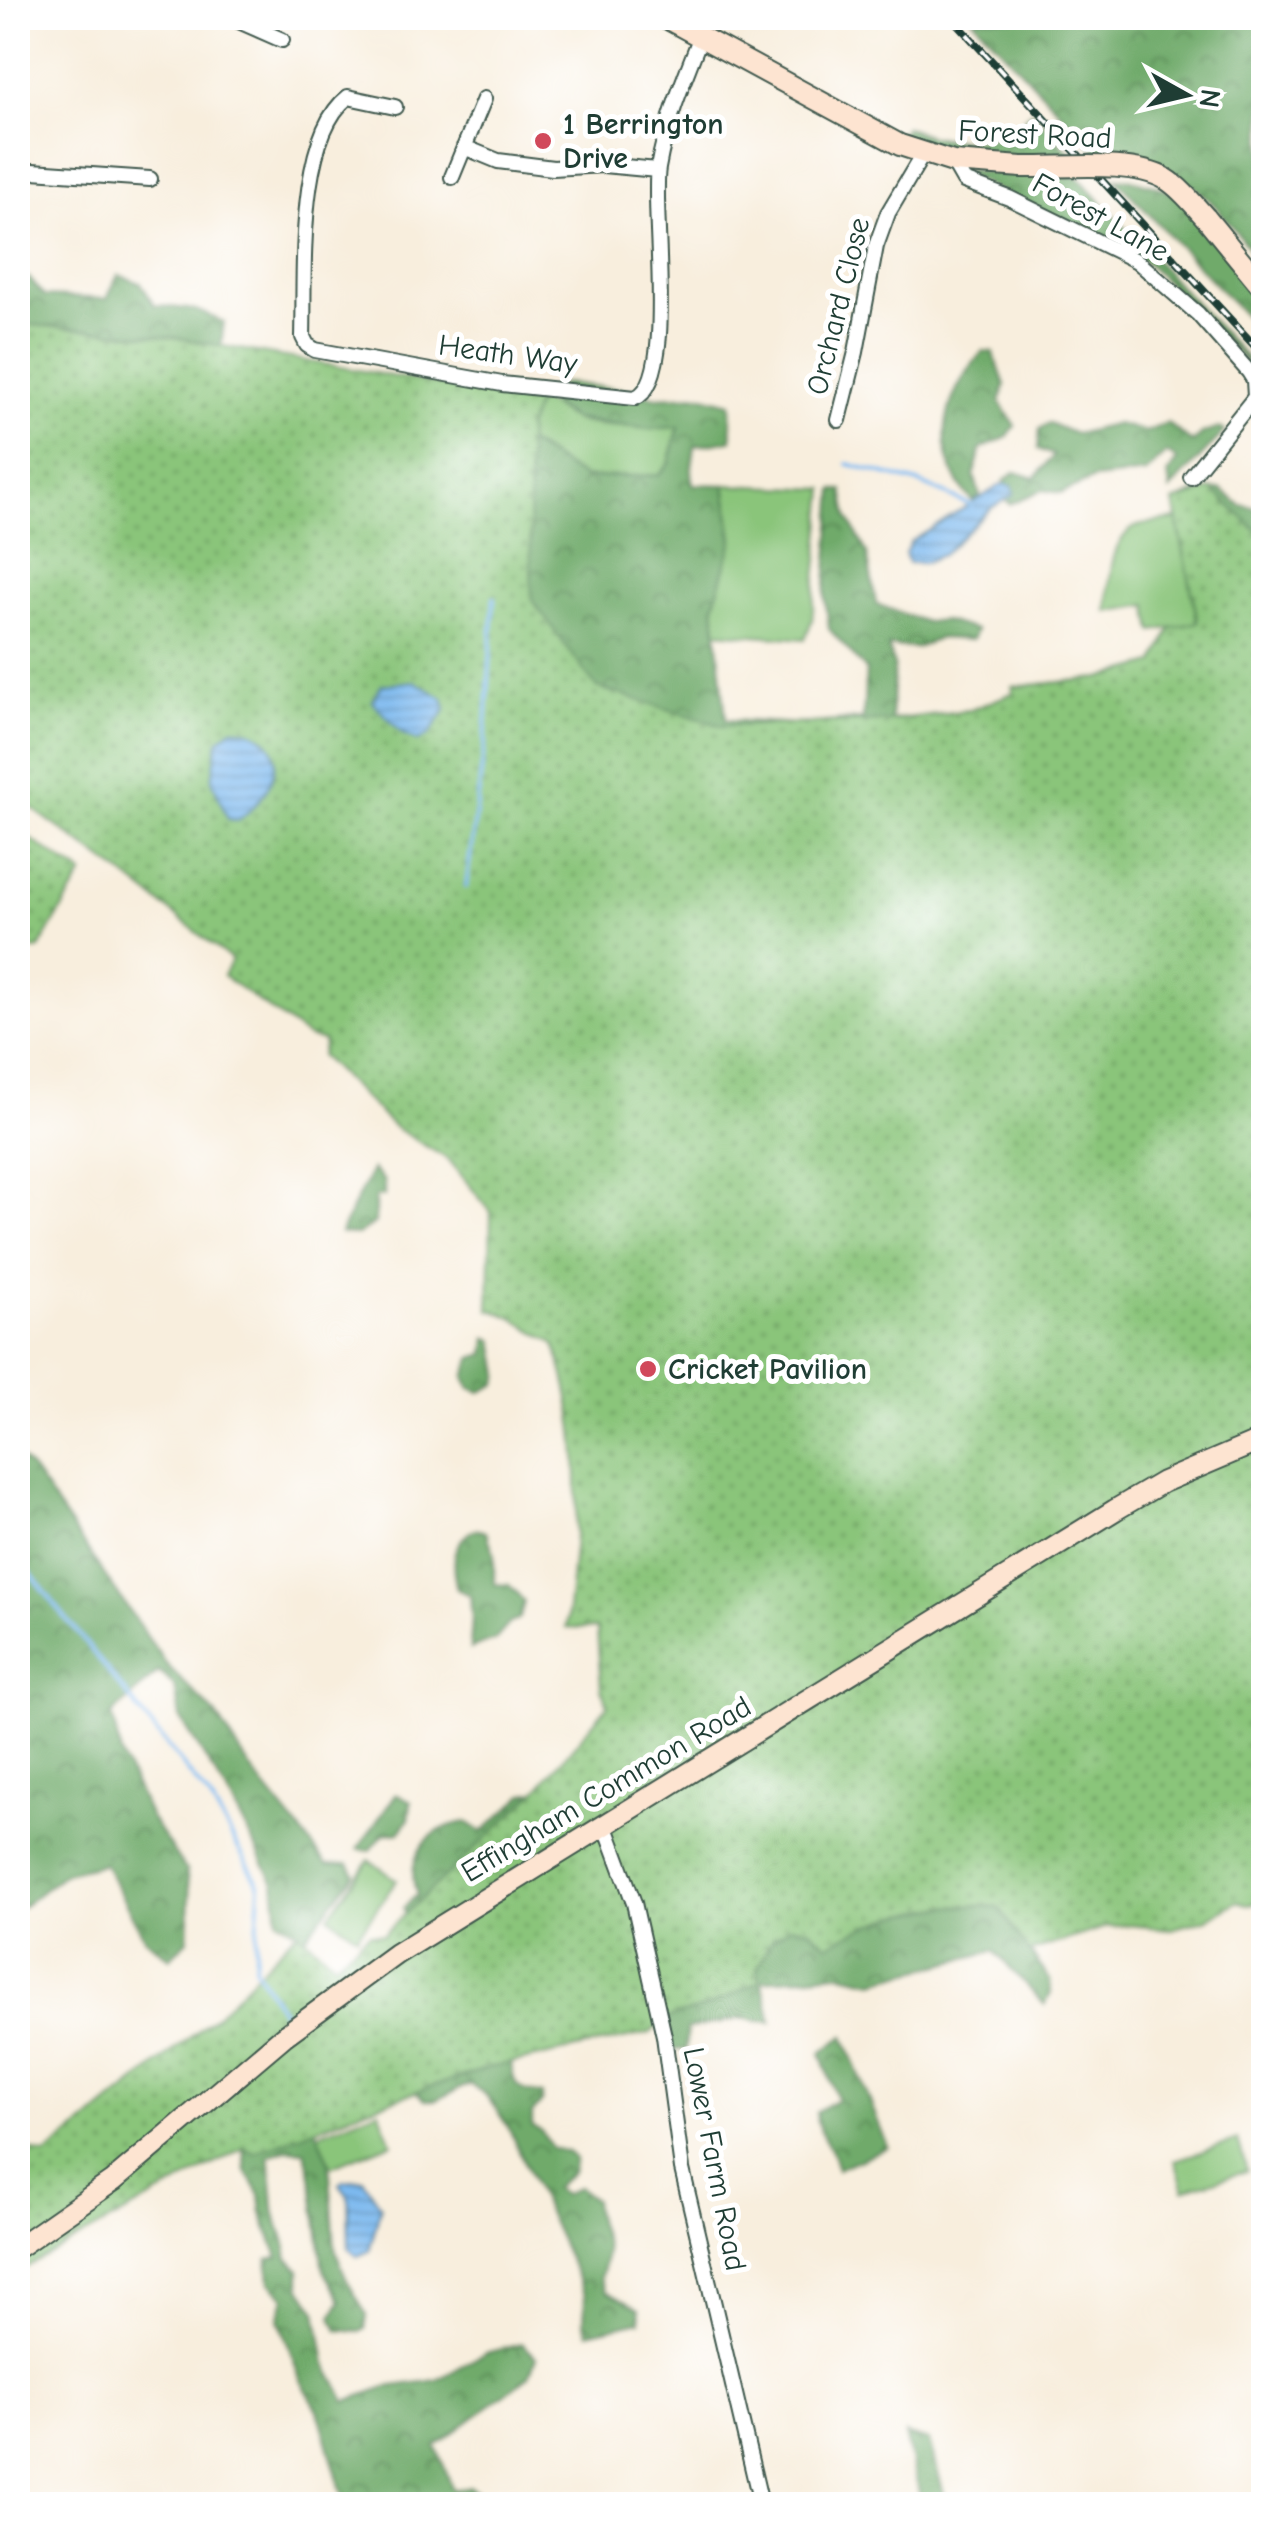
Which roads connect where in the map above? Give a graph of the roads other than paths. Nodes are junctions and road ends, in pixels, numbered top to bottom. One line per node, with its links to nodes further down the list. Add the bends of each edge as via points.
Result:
1 (232, 18): 4 (street)
2 (666, 18): 3 (street, Forest Road)
3 (701, 36): 8 (street, Forest Road); 11 (street, Heath Way, via 674,102)
4 (282, 40)
5 (484, 99): 7 (street)
6 (396, 107): 11 (street, Heath Way, via 348,97 317,147 309,184 303,337 310,348 502,384 640,397 651,384 658,331)
7 (464, 147): 11 (street, via 498,161 553,168); 12 (street)
8 (923, 154): 9 (street, Forest Road); 15 (street, Orchard Close, via 876,246)
9 (953, 162): 14 (street, Forest Road, bridge, via 1156,174 1206,218); 16 (street, Forest Lane, via 964,181 1137,261 1250,372 1255,397)
10 (18, 170): 13 (street)
11 (658, 170)
12 (452, 177)
13 (150, 179)
14 (1264, 288)
15 (839, 420)
16 (1191, 476)
17 (1264, 1439): 18 (street, Effingham Common Road, via 1163,1482)
18 (606, 1827): 19 (street, Effingham Common Road, via 342,1991 113,2181); 20 (street, Lower Farm Road, via 638,1920 664,2036 682,2170)
19 (18, 2247)
20 (761, 2504)

